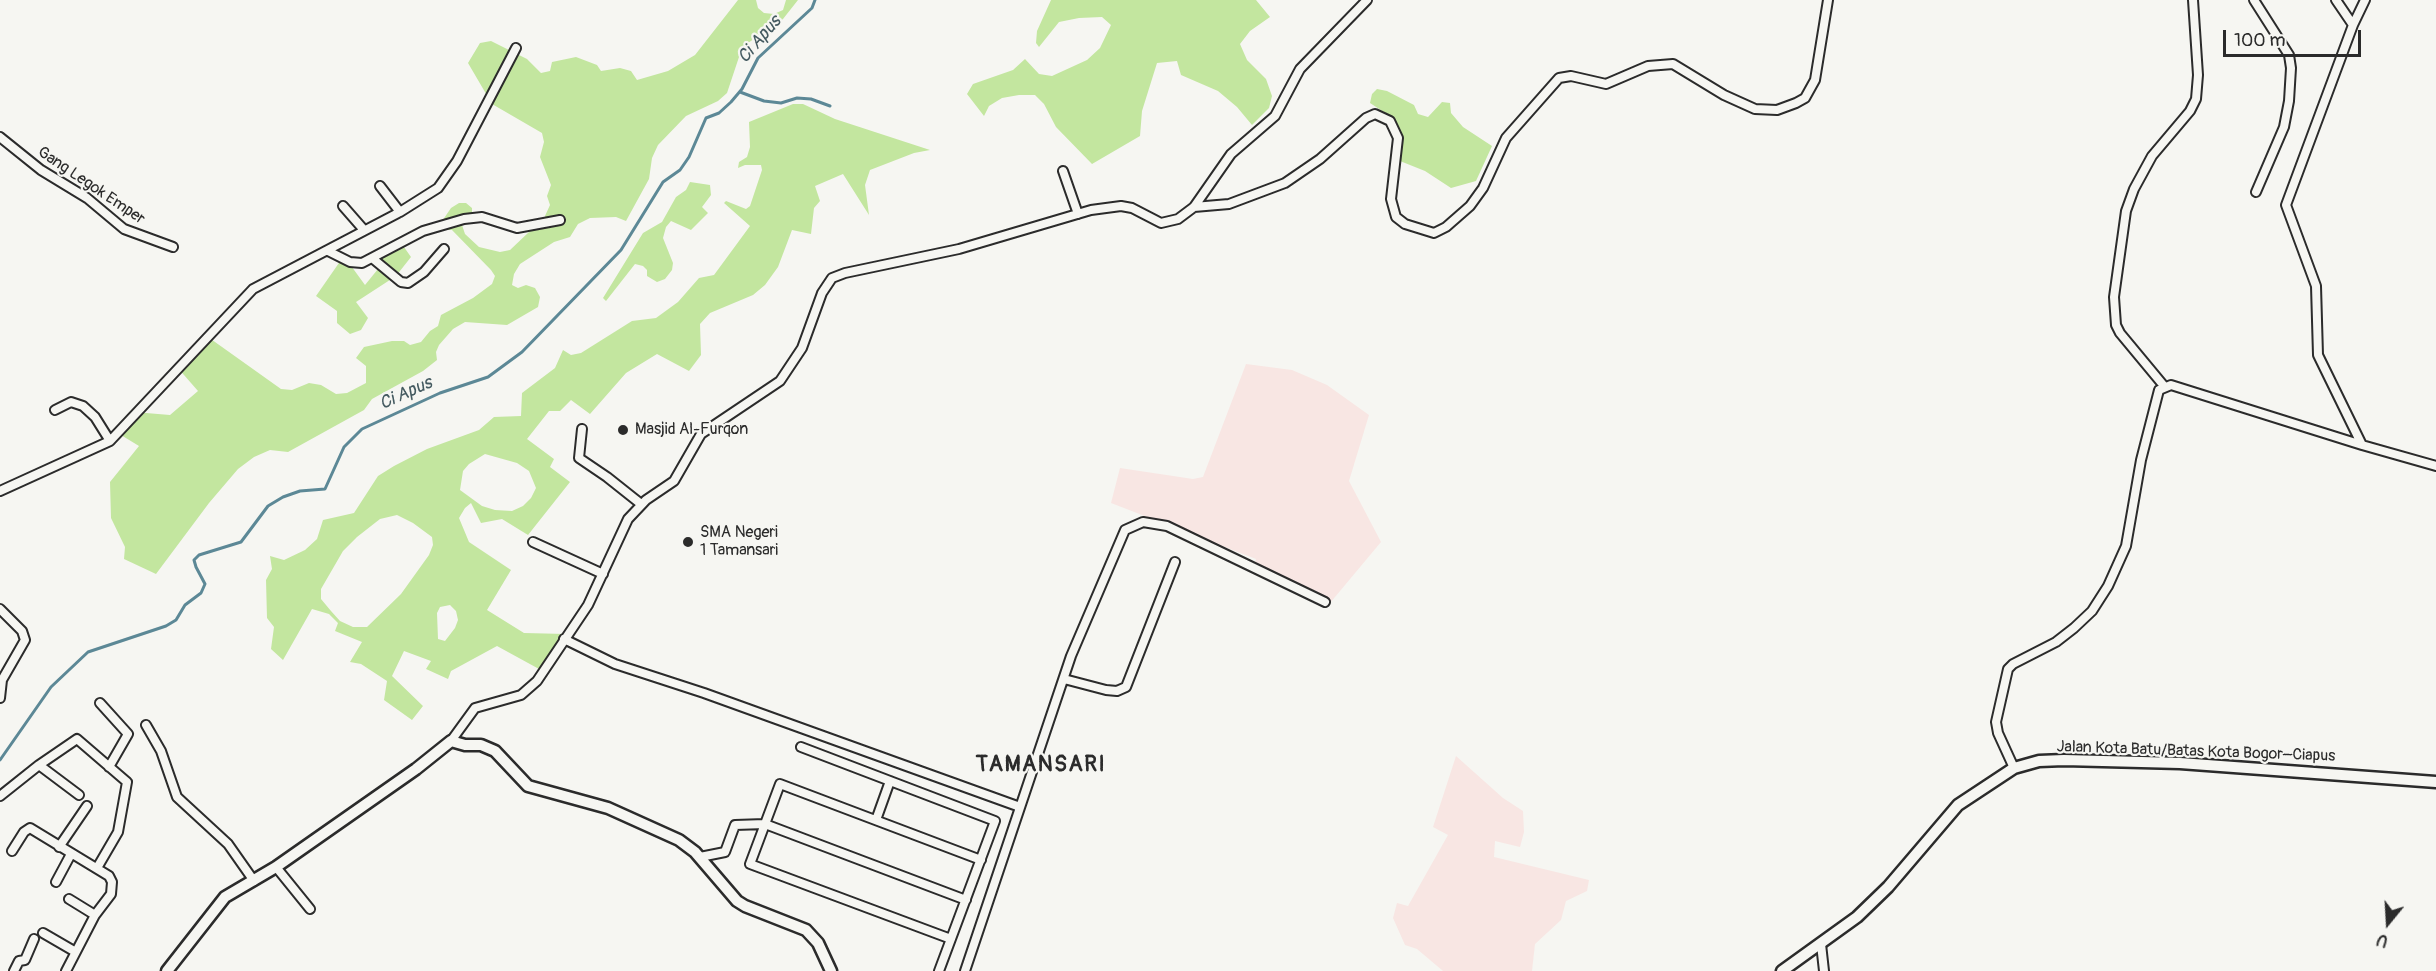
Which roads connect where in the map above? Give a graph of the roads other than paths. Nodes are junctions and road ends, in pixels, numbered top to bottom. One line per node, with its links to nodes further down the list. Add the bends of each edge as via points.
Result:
1 (1367, 0): 14 (street, via 1300,69 1275,116 1231,154)
2 (1828, 0): 14 (street, via 1815,80 1805,98 1777,110 1755,109 1673,64 1647,66 1606,84 1570,76 1559,78 1506,138 1478,197 1460,217 1434,233 1396,218 1391,199 1398,138 1390,121 1376,114 1285,183 1229,204)
3 (2193, 0): 23 (street, via 2196,99 2152,156 2134,189 2126,211 2114,297 2120,333)
4 (2254, 0): 12 (street, via 2289,55 2291,68 2284,127)
5 (2336, 0): 7 (street)
6 (2365, 0): 7 (street)
7 (2353, 25): 27 (street, via 2286,205 2316,286 2318,355)
8 (516, 48): 15 (street, via 452,171 438,188)
9 (0, 137): 19 (street, Gang Legok Emper, via 124,229)
10 (1063, 171): 16 (street)
11 (380, 186): 15 (street)
12 (2256, 192)
13 (343, 206): 18 (street)
14 (1194, 207): 16 (street, via 1168,223 1121,206)
15 (400, 212): 18 (street)
16 (1078, 214): 30 (street, via 958,249 832,278 822,292 801,348 780,381 701,434 674,481)
17 (560, 220): 22 (street, via 517,228 482,217 464,219 423,231)
18 (364, 230): 21 (street)
19 (173, 247)
20 (444, 249): 22 (street, via 408,283 401,282)
21 (328, 251): 22 (street, via 354,263); 26 (street, via 247,294)
22 (372, 258)
23 (2164, 386): 27 (street); 46 (street, via 2159,390 2141,460 2126,546 2108,586 2074,628 2008,669 1996,722)
24 (55, 410): 26 (street, via 71,402 83,406)
25 (582, 429): 30 (street, via 579,458)
26 (110, 441): 29 (street)
27 (2362, 445): 28 (street)
28 (2436, 466)
29 (0, 491)
30 (641, 504): 33 (street, via 624,525)
31 (533, 542): 33 (street)
32 (1175, 562): 38 (street, via 1126,687 1106,690)
33 (603, 574): 36 (street, via 585,610)
34 (1325, 602): 38 (street, via 1167,526 1133,524 1119,539)
35 (0, 609): 37 (street, via 22,631 25,640)
36 (564, 639): 42 (street, via 528,691 475,708); 52 (street, via 615,664)
37 (1, 679): 39 (street)
38 (1064, 679): 52 (street)
39 (0, 698)
40 (100, 703): 45 (street, via 128,734)
41 (146, 725): 62 (street, via 161,751 177,797 228,844)
42 (451, 741): 58 (main road, via 488,748 501,756 528,786 643,821 679,840); 60 (main road)
43 (801, 747): 47 (street)
44 (39, 765): 45 (street, via 78,739); 49 (street); 50 (street)
45 (109, 767): 61 (street, via 127,782 118,832)
46 (2014, 768): 48 (main road, Jalan Kota Batu/Batas Kota Bogor–Ciapus, via 2064,760 2180,763); 71 (main road, Jalan Kota Batu/Batas Kota Bogor–Ciapus, via 1959,805 1888,887)
47 (890, 781): 53 (street); 59 (street, via 995,821)
48 (2436, 782)
49 (79, 795)
50 (0, 796)
51 (87, 806): 55 (street)
52 (1020, 807): 78 (street)
53 (876, 820): 54 (street, via 780,784); 59 (street)
54 (765, 824): 58 (street, via 735,825 725,852); 65 (street); 70 (street, via 750,864)
55 (59, 847): 56 (street, via 30,828); 57 (street)
56 (12, 851)
57 (71, 854): 61 (street); 63 (street)
58 (700, 857): 76 (main road, via 736,900 806,930 818,943)
59 (981, 860): 65 (street)
60 (276, 867): 62 (main road); 66 (street)
61 (97, 868): 67 (street, via 112,882 111,894)
62 (254, 881): 75 (main road, via 219,902)
63 (56, 882)
64 (69, 898): 67 (street)
65 (966, 900): 70 (street)
66 (310, 909)
67 (95, 915): 72 (street)
68 (43, 933): 72 (street)
69 (34, 939): 73 (street, via 25,960 19,961)
70 (951, 939): 77 (street)
71 (1821, 944): 79 (main road, Jalan Kota Batu/Batas Kota Bogor–Ciapus); 80 (street)
72 (74, 951): 74 (street)
73 (14, 971)
74 (66, 971)
75 (167, 971)
76 (831, 971)
77 (939, 971)
78 (965, 971)
79 (1782, 971)
80 (1824, 971)

